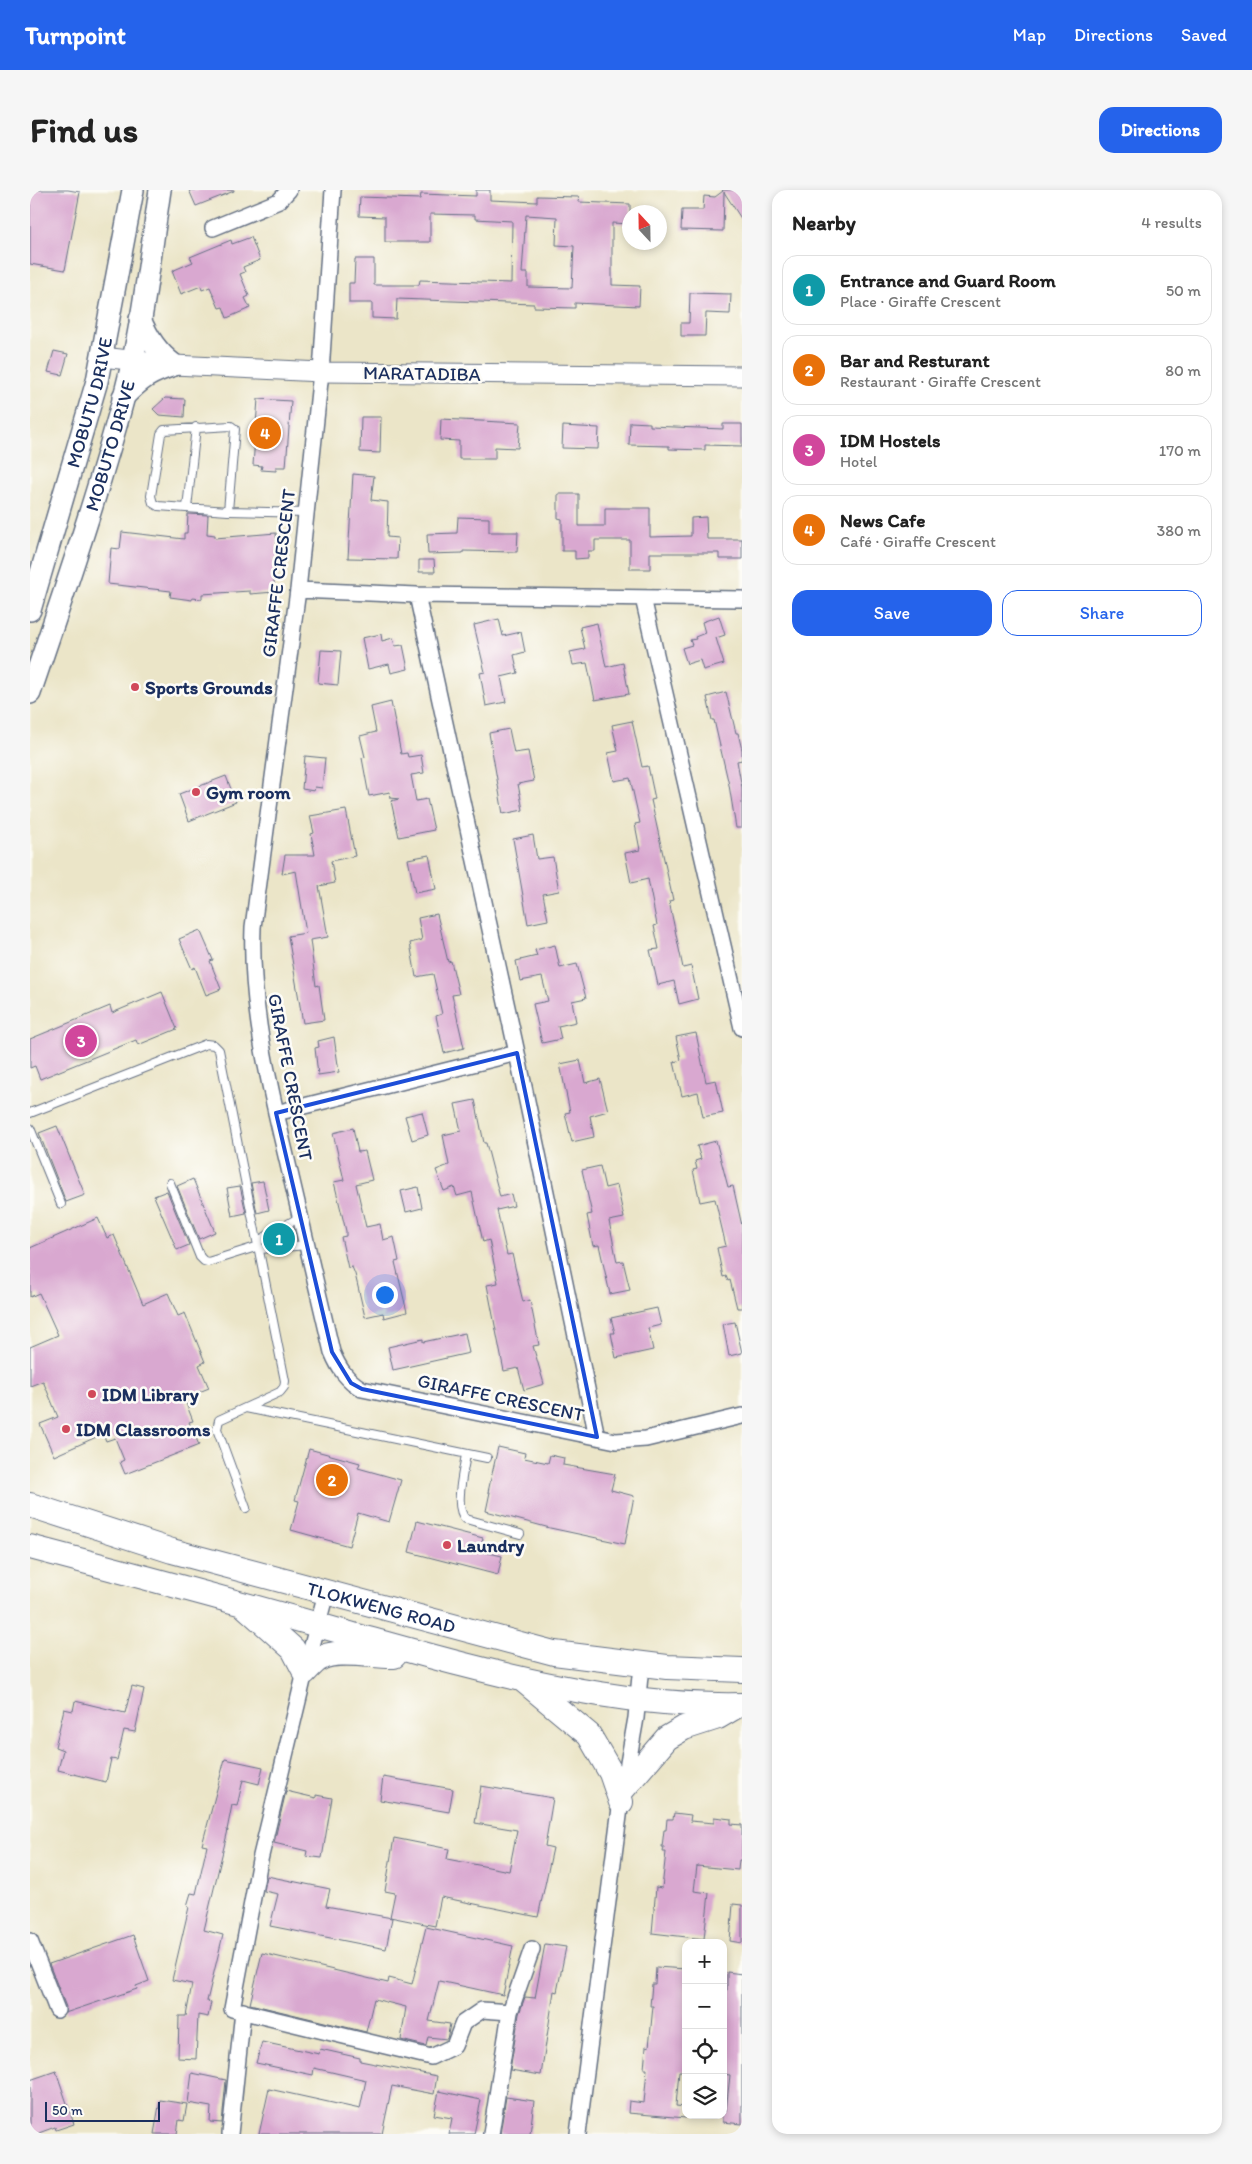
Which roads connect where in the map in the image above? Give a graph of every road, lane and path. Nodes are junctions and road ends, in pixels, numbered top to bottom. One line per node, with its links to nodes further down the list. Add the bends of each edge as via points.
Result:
1 (133, 190): 7 (main road, MOBUTU DRIVE)
2 (160, 190): 6 (main road, MOBUTO DRIVE)
3 (289, 190): 5 (street, via 279,201)
4 (333, 190): 10 (street, GIRAFFE CRESCENT)
5 (213, 228)
6 (140, 319): 8 (main road, MOBUTO DRIVE); 9 (main road, via 157,350)
7 (102, 357): 8 (street, MARATADIBA); 21 (main road, MOBUTU DRIVE)
8 (132, 360): 9 (street, MARATADIBA); 12 (main road, MOBUTO DRIVE)
9 (174, 365): 10 (street, MARATADIBA); 12 (main road, via 152,372)
10 (321, 372): 11 (street, MARATADIBA); 16 (street, GIRAFFE CRESCENT)
11 (742, 376)
12 (123, 397): 22 (main road, MOBUTO DRIVE)
13 (196, 427): 14 (lane); 14 (lane, via 164,430 161,434 151,496 158,506); 15 (lane, via 230,426 235,429)
14 (187, 508): 15 (lane)
15 (228, 511): 16 (lane)
16 (306, 513): 17 (street, GIRAFFE CRESCENT)
17 (298, 590): 18 (street); 27 (street, GIRAFFE CRESCENT, via 251,962 254,996)
18 (417, 595): 19 (street); 25 (street)
19 (643, 598): 20 (street); 23 (street)
20 (742, 599)
21 (31, 601)
22 (30, 693)
23 (740, 1006): 24 (street)
24 (742, 1028)
25 (517, 1053): 27 (street); 36 (street)
26 (30, 1113): 32 (lane, via 206,1044 214,1045 219,1050)
27 (276, 1113): 31 (street, GIRAFFE CRESCENT)
28 (30, 1128): 30 (lane)
29 (170, 1183): 32 (lane, via 204,1261)
30 (61, 1204)
31 (300, 1217): 32 (lane); 33 (street, GIRAFFE CRESCENT)
32 (259, 1245): 33 (lane); 34 (lane, via 285,1381 280,1392)
33 (307, 1245): 36 (street, GIRAFFE CRESCENT, via 332,1352 351,1382 362,1389)
34 (246, 1408): 37 (lane); 40 (lane, via 220,1420 217,1429)
35 (742, 1416): 36 (street, GIRAFFE CRESCENT, via 646,1439 616,1441)
36 (597, 1437)
37 (466, 1454): 38 (lane); 41 (lane, via 459,1504 462,1515 466,1519)
38 (487, 1458)
39 (30, 1505): 43 (main road, TLOKWENG ROAD, via 172,1551)
40 (246, 1508)
41 (520, 1534)
42 (30, 1546): 44 (main road, TLOKWENG ROAD)
43 (326, 1593): 45 (street); 47 (main road, TLOKWENG ROAD, via 554,1653)
44 (244, 1605): 45 (main road, TLOKWENG ROAD); 49 (main road, via 293,1649)
45 (317, 1624): 46 (main road, TLOKWENG ROAD); 49 (street)
46 (401, 1648): 49 (main road, via 394,1656 327,1655); 50 (main road, TLOKWENG ROAD)
47 (641, 1665): 48 (main road, TLOKWENG ROAD); 51 (street)
48 (742, 1670)
49 (305, 1672): 57 (street, via 260,1860 232,2009)
50 (521, 1678): 51 (main road, TLOKWENG ROAD); 53 (main road, via 589,1734)
51 (637, 1700): 52 (main road, TLOKWENG ROAD); 53 (street)
52 (741, 1705): 53 (main road, via 667,1738)
53 (622, 1796): 61 (street)
54 (30, 1941): 56 (street)
55 (532, 1949): 58 (street)
56 (57, 2010)
57 (242, 2011): 58 (street, via 431,2057 454,2046 463,2023 482,2010); 59 (street)
58 (510, 2012): 60 (street)
59 (230, 2134)
60 (491, 2134)
61 (578, 2134)

